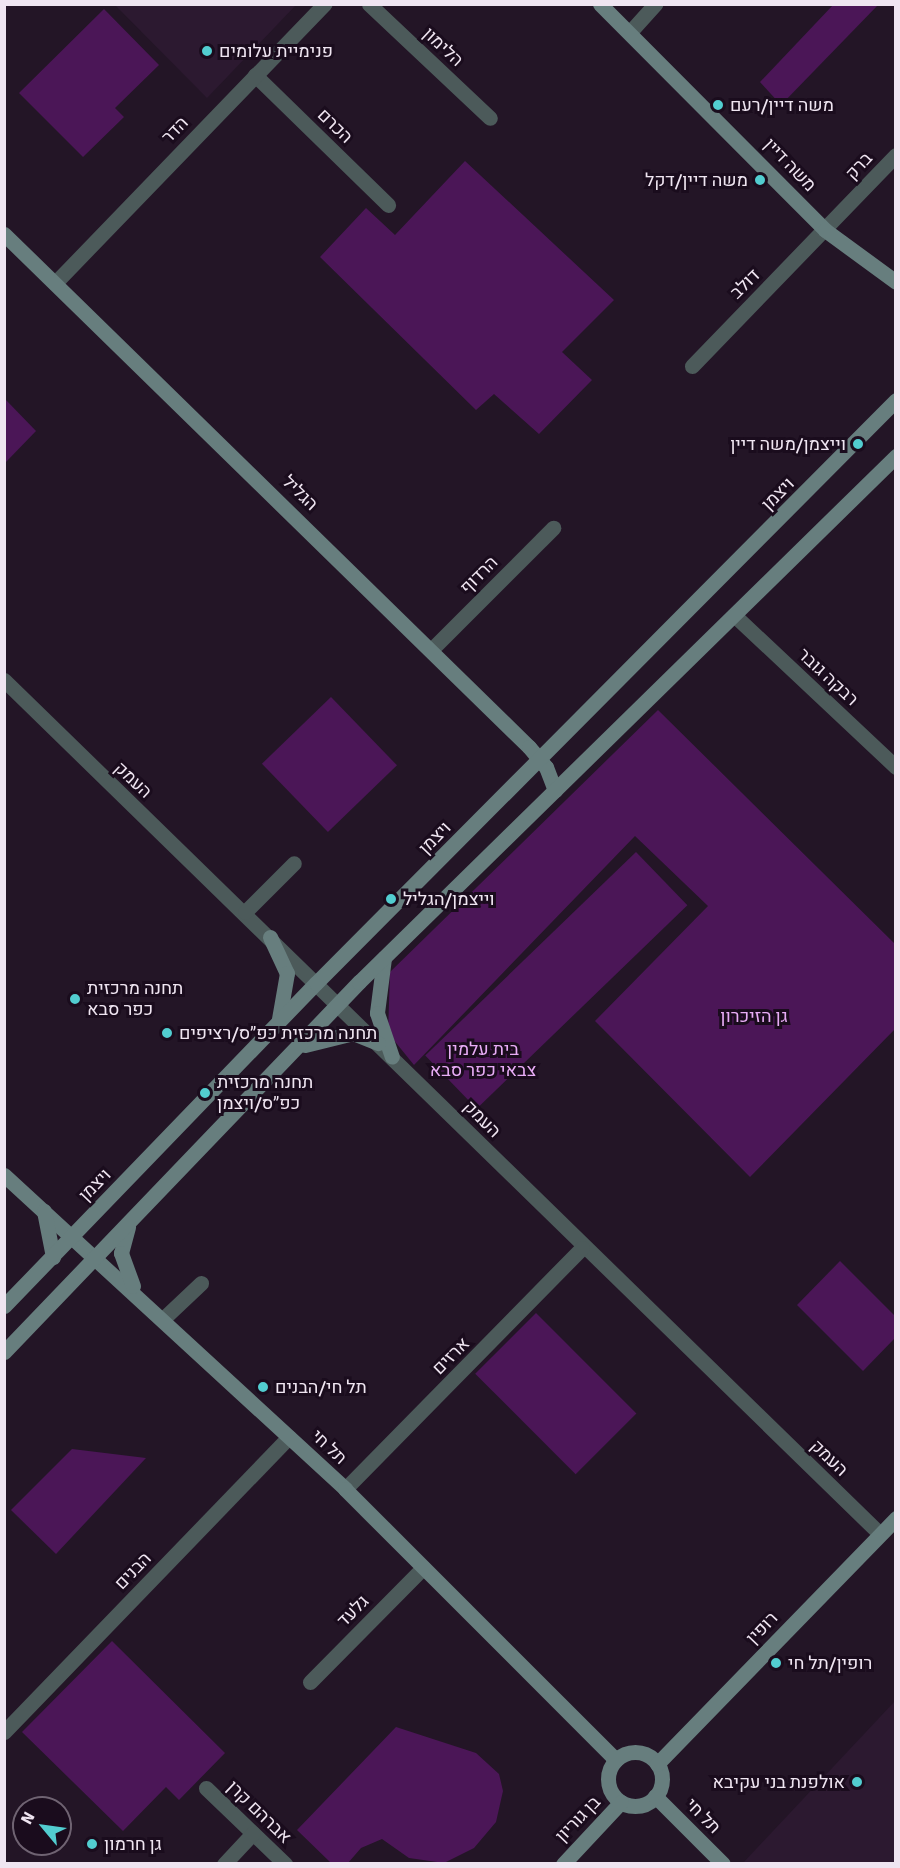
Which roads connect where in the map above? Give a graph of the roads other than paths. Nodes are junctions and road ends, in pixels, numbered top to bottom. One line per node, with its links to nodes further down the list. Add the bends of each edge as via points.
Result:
1 (324, 4): 6 (street, הדר)
2 (369, 4): 7 (street, הלימון)
3 (600, 4): 5 (main road, משה דיין)
4 (655, 4): 5 (street)
5 (630, 32): 10 (main road, משה דיין)
6 (255, 75): 9 (street, הכרם); 14 (street, הדר)
7 (490, 118)
8 (896, 155): 10 (street, ברק)
9 (388, 205)
10 (825, 230): 12 (main road, משה דיין); 16 (street, דולב)
11 (5, 235): 14 (main road, הגליל)
12 (878, 272): 13 (main road, משה דיין); 15 (main road, משה דיין)
13 (896, 282)
14 (55, 283): 21 (main road, הגליל)
15 (896, 291)
16 (692, 366)
17 (896, 400): 23 (main road, ויצמן)
18 (896, 456): 20 (main road)
19 (553, 528): 21 (street, הרדוף)
20 (734, 615): 24 (street, רבקה גובר); 25 (main road)
21 (431, 650): 23 (main road, הגליל)
22 (4, 680): 27 (street, העמק)
23 (540, 760): 25 (main road, הגליל); 30 (main road, ויצמן)
24 (896, 767)
25 (555, 790): 29 (main road)
26 (294, 864): 27 (street)
27 (245, 912): 28 (street, העמק)
28 (270, 937): 30 (street, העמק); 32 (main road, via 288,990)
29 (385, 958): 31 (main road); 35 (main road, via 377,1013)
30 (316, 983): 31 (street, העמק); 32 (main road, ויצמן)
31 (338, 1004): 33 (street, העמק); 34 (main road)
32 (276, 1026): 39 (main road, ויצמן)
33 (378, 1043): 34 (main road, via 353,1033 336,1033); 35 (street, העמק)
34 (296, 1049): 38 (main road)
35 (392, 1057): 40 (street, העמק)
36 (4, 1174): 37 (main road, תל חי)
37 (44, 1211): 39 (main road, תל חי); 41 (main road)
38 (132, 1218): 42 (main road); 44 (main road, via 121,1252)
39 (71, 1237): 41 (main road, ויצמן); 42 (main road, תל חי)
40 (582, 1248): 49 (street, ארזים); 51 (street, העמק)
41 (53, 1257): 45 (main road, ויצמן)
42 (95, 1258): 44 (main road, תל חי); 47 (main road)
43 (201, 1283): 46 (street)
44 (140, 1296): 46 (main road, תל חי)
45 (4, 1306)
46 (164, 1318): 48 (main road, תל חי)
47 (4, 1352)
48 (289, 1437): 49 (main road, תל חי); 54 (street, הבנים)
49 (345, 1489): 52 (main road, תל חי)
50 (896, 1518): 51 (main road, רופין)
51 (880, 1534): 56 (main road, רופין)
52 (423, 1568): 53 (street, גלעד); 55 (main road, תל חי)
53 (310, 1682)
54 (4, 1732)
55 (616, 1760): 56 (main road, via 633,1752); 59 (main road, via 609,1786)
56 (657, 1764): 58 (main road, via 662,1779)
57 (206, 1788): 60 (street, אברהם קרן)
58 (655, 1796): 59 (main road, via 639,1805); 64 (main road, תל חי)
59 (621, 1802): 63 (main road, בן גוריון)
60 (253, 1833): 61 (street); 62 (street, אברהם קרן)
61 (225, 1863)
62 (285, 1863)
63 (563, 1863)
64 (723, 1863)

